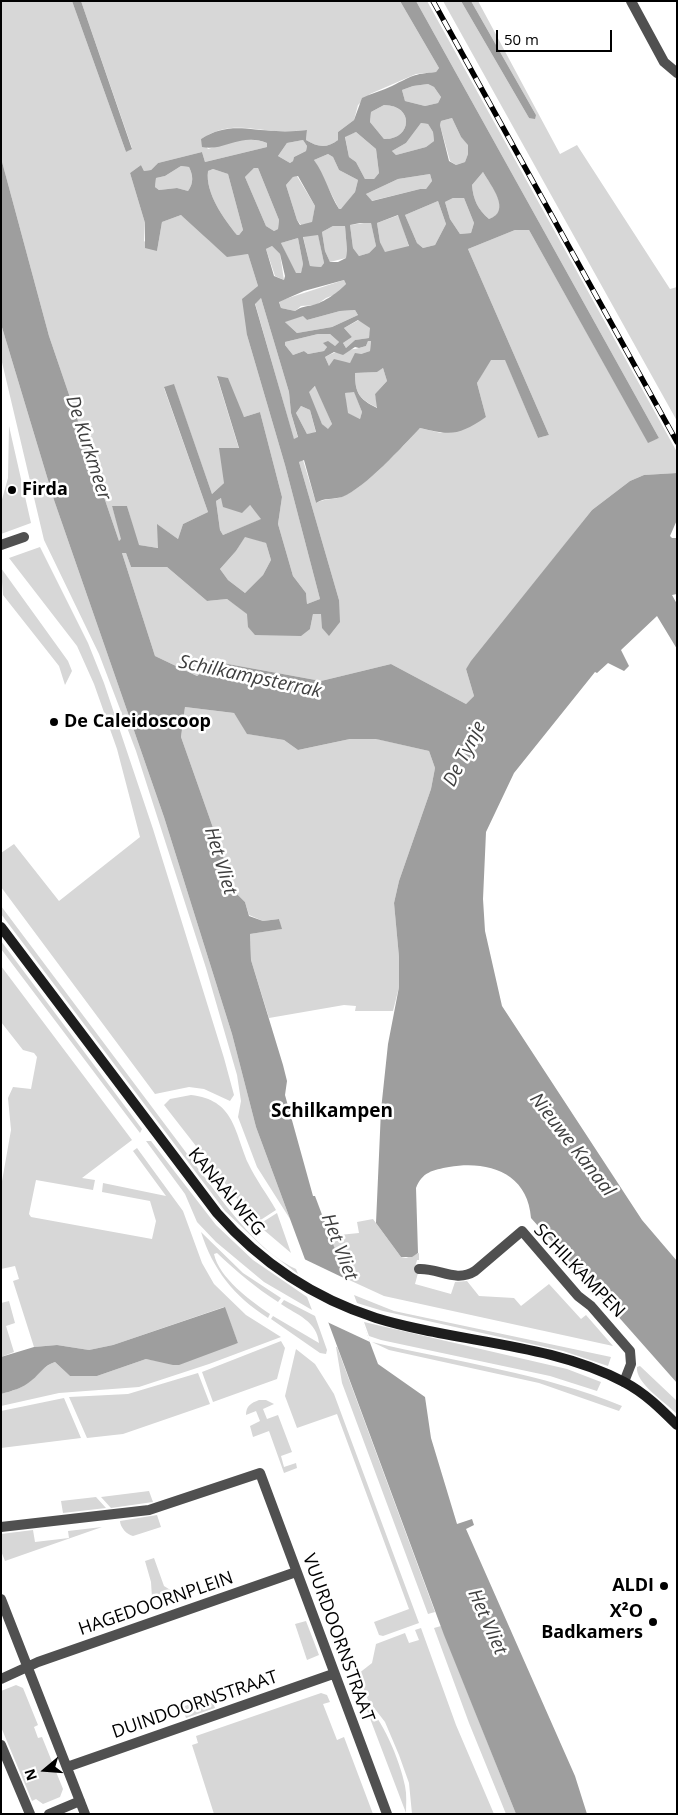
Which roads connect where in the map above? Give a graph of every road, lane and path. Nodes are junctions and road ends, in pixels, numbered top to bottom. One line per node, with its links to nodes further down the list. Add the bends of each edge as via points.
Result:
1 (631, 1): 2 (street, via 664,62)
2 (677, 73)
3 (24, 537): 4 (street)
4 (1, 545)
5 (1, 927): 7 (main road, KANAALWEG, via 217,1213 258,1254 302,1285 360,1312 546,1355)
6 (419, 1269): 7 (street, SCHILKAMPEN, via 466,1276 522,1231 630,1350 631,1364)
7 (624, 1382): 8 (main road, KANAALWEG, via 653,1402)
8 (677, 1425)
9 (1, 1527): 10 (street, VUURDOORNSTRAAT, via 149,1510 260,1473)
10 (296, 1572): 12 (street, HAGEDOORNPLEIN); 13 (street, VUURDOORNSTRAAT)
11 (1, 1599): 12 (street)
12 (28, 1667): 14 (street, HAGEDOORNPLEIN); 16 (street)
13 (333, 1674): 16 (street, DUINDOORNSTRAAT); 21 (street, VUURDOORNSTRAAT)
14 (1, 1679)
15 (1, 1745): 18 (street)
16 (67, 1767): 17 (street)
17 (80, 1801): 19 (street); 20 (street)
18 (30, 1814)
19 (50, 1814)
20 (84, 1814)
21 (387, 1814)

